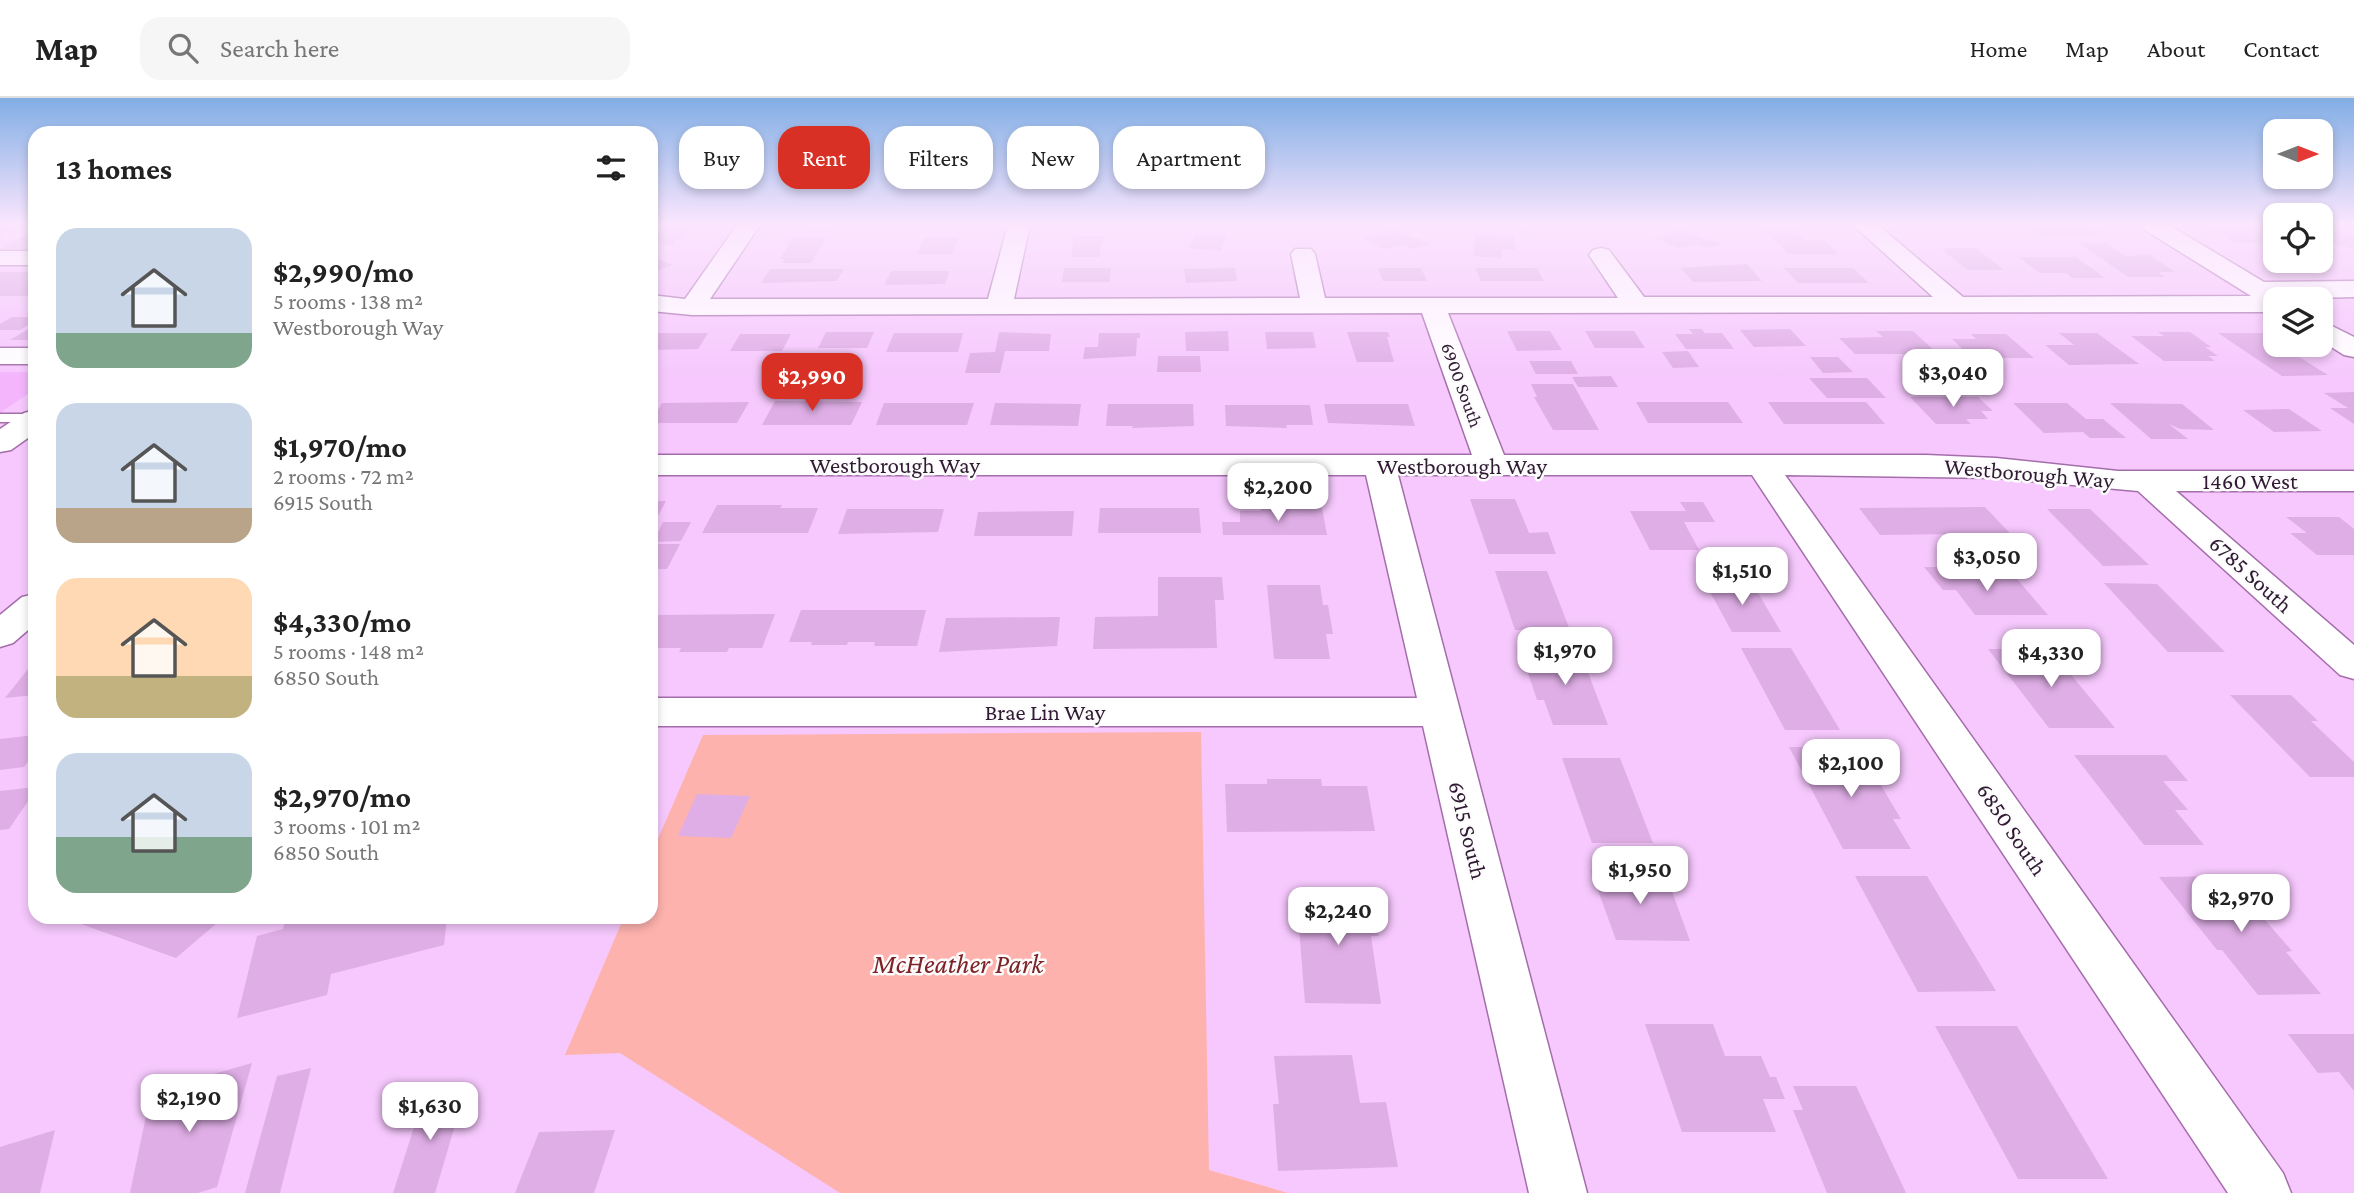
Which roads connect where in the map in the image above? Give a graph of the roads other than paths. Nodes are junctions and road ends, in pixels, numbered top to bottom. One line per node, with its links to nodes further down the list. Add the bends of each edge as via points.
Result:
1 (713, 276): 17 (street)
2 (1006, 276): 16 (street)
3 (1308, 276): 13 (street)
4 (1616, 276): 15 (street)
5 (1924, 276): 12 (street)
6 (2235, 276): 9 (street)
7 (2354, 289): 8 (street)
8 (2333, 291)
9 (2263, 294)
10 (2263, 298): 12 (street)
11 (658, 304): 17 (street)
12 (1956, 304): 15 (street)
13 (1314, 305): 14 (street); 16 (street)
14 (1432, 305): 15 (street); 29 (street, 6900 South)
15 (1636, 305)
16 (999, 306): 17 (street)
17 (692, 307)
18 (2333, 336): 19 (street)
19 (2354, 349)
20 (0, 356): 21 (street)
21 (28, 356)
22 (0, 418): 23 (lane)
23 (28, 418)
24 (28, 423): 25 (street)
25 (0, 443)
26 (658, 465): 28 (street, Westborough Way)
27 (1762, 465): 29 (street, Westborough Way); 31 (street, Westborough Way, via 1969,466); 36 (street, 6850 South)
28 (1380, 466): 29 (street, Westborough Way); 34 (street, 6915 South)
29 (1492, 466)
30 (2354, 481): 31 (street, 1460 West)
31 (2147, 482): 32 (street, 6785 South)
32 (2354, 666)
33 (658, 712): 34 (street, Brae Lin Way)
34 (1439, 712): 35 (street, 6915 South)
35 (1558, 1193)
36 (2262, 1193)

